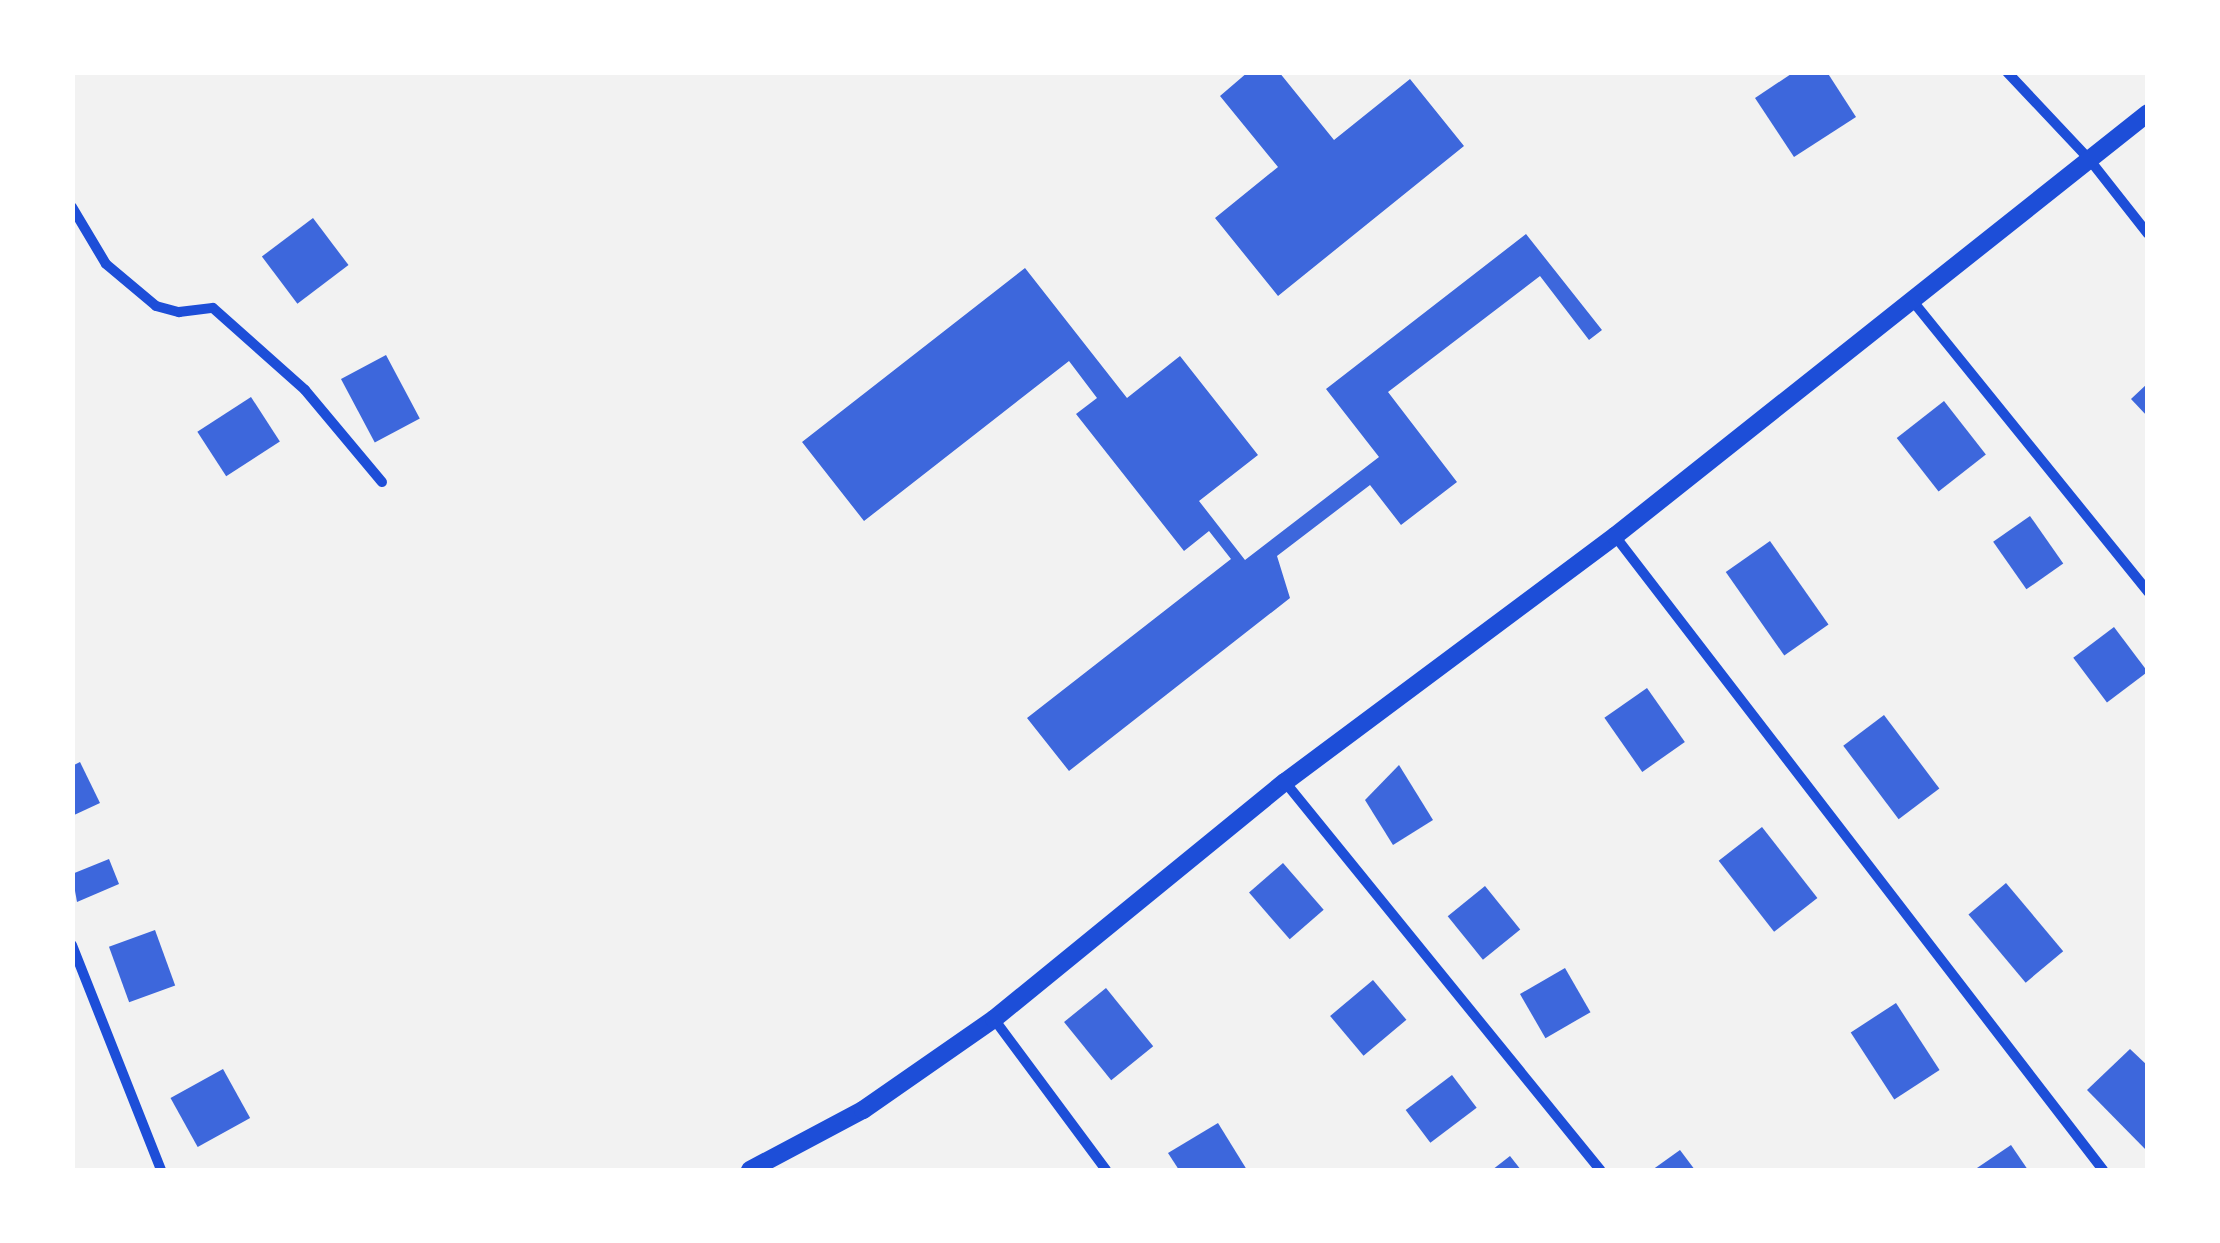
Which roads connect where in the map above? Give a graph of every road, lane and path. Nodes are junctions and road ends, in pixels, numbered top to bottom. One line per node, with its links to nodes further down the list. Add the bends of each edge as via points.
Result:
1 (2007, 72): 3 (street)
2 (2148, 113): 3 (street)
3 (2089, 159): 5 (street); 6 (street)
4 (72, 207): 7 (street, via 106,264 156,306 179,312 212,308 305,390)
5 (2148, 234)
6 (1911, 299): 8 (street); 9 (street)
7 (382, 482)
8 (1615, 536): 10 (street); 17 (street)
9 (2148, 592)
10 (1285, 782): 12 (street); 16 (street)
11 (72, 945): 13 (street)
12 (994, 1020): 14 (street, via 863,1110); 15 (street)
13 (160, 1170)
14 (750, 1170)
15 (1106, 1170)
16 (1600, 1170)
17 (2102, 1170)

